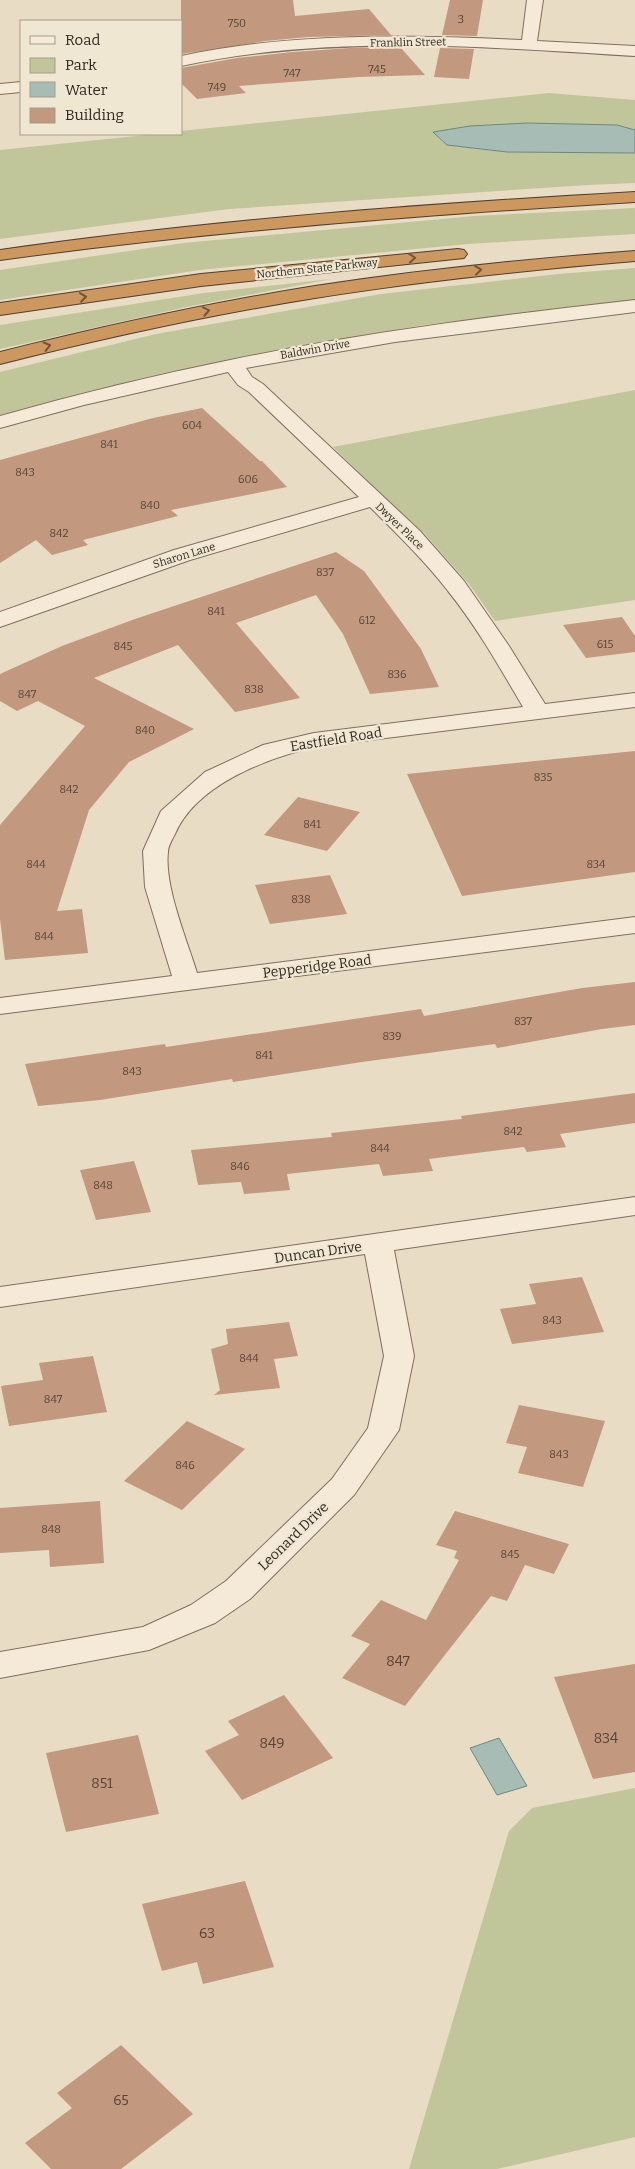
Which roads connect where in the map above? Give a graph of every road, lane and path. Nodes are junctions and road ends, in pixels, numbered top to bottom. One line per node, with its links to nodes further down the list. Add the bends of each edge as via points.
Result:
1 (536, 0): 2 (street)
2 (529, 45): 3 (street, Franklin Street); 4 (street, Franklin Street, via 428,40 332,43 269,47)
3 (635, 51)
4 (182, 61)
5 (20, 87): 6 (street)
6 (0, 89)
7 (635, 192): 10 (highway, via 574,192 347,207)
8 (635, 197): 11 (highway, via 302,219)
9 (635, 242): 14 (highway, Northern State Parkway, one-way to 9, via 293,270)
10 (0, 246)
11 (0, 256)
12 (635, 256): 15 (highway, one-way to 12, via 154,322 273,299 444,274)
13 (635, 306): 16 (street, Baldwin Drive, via 391,336)
14 (0, 309)
15 (0, 358)
16 (234, 366): 17 (street, Baldwin Drive, via 168,378); 18 (street, Dwyer Place, via 245,381)
17 (0, 422)
18 (372, 500): 19 (street, Sharon Lane, via 182,555); 21 (street, Dwyer Place, via 412,536 456,586 498,646)
19 (0, 620)
20 (635, 700): 21 (street, Eastfield Road)
21 (537, 711): 23 (street, Eastfield Road, via 314,740 272,750 213,777 170,816 155,851 158,888)
22 (635, 925): 23 (street, Pepperidge Road)
23 (187, 982): 24 (street, Pepperidge Road)
24 (0, 1006)
25 (635, 1206): 26 (street, Duncan Drive)
26 (378, 1243): 27 (street, Duncan Drive); 28 (street, Leonard Drive, via 400,1356 383,1430 343,1487 238,1590 203,1614 149,1638)
27 (0, 1297)
28 (0, 1664)

